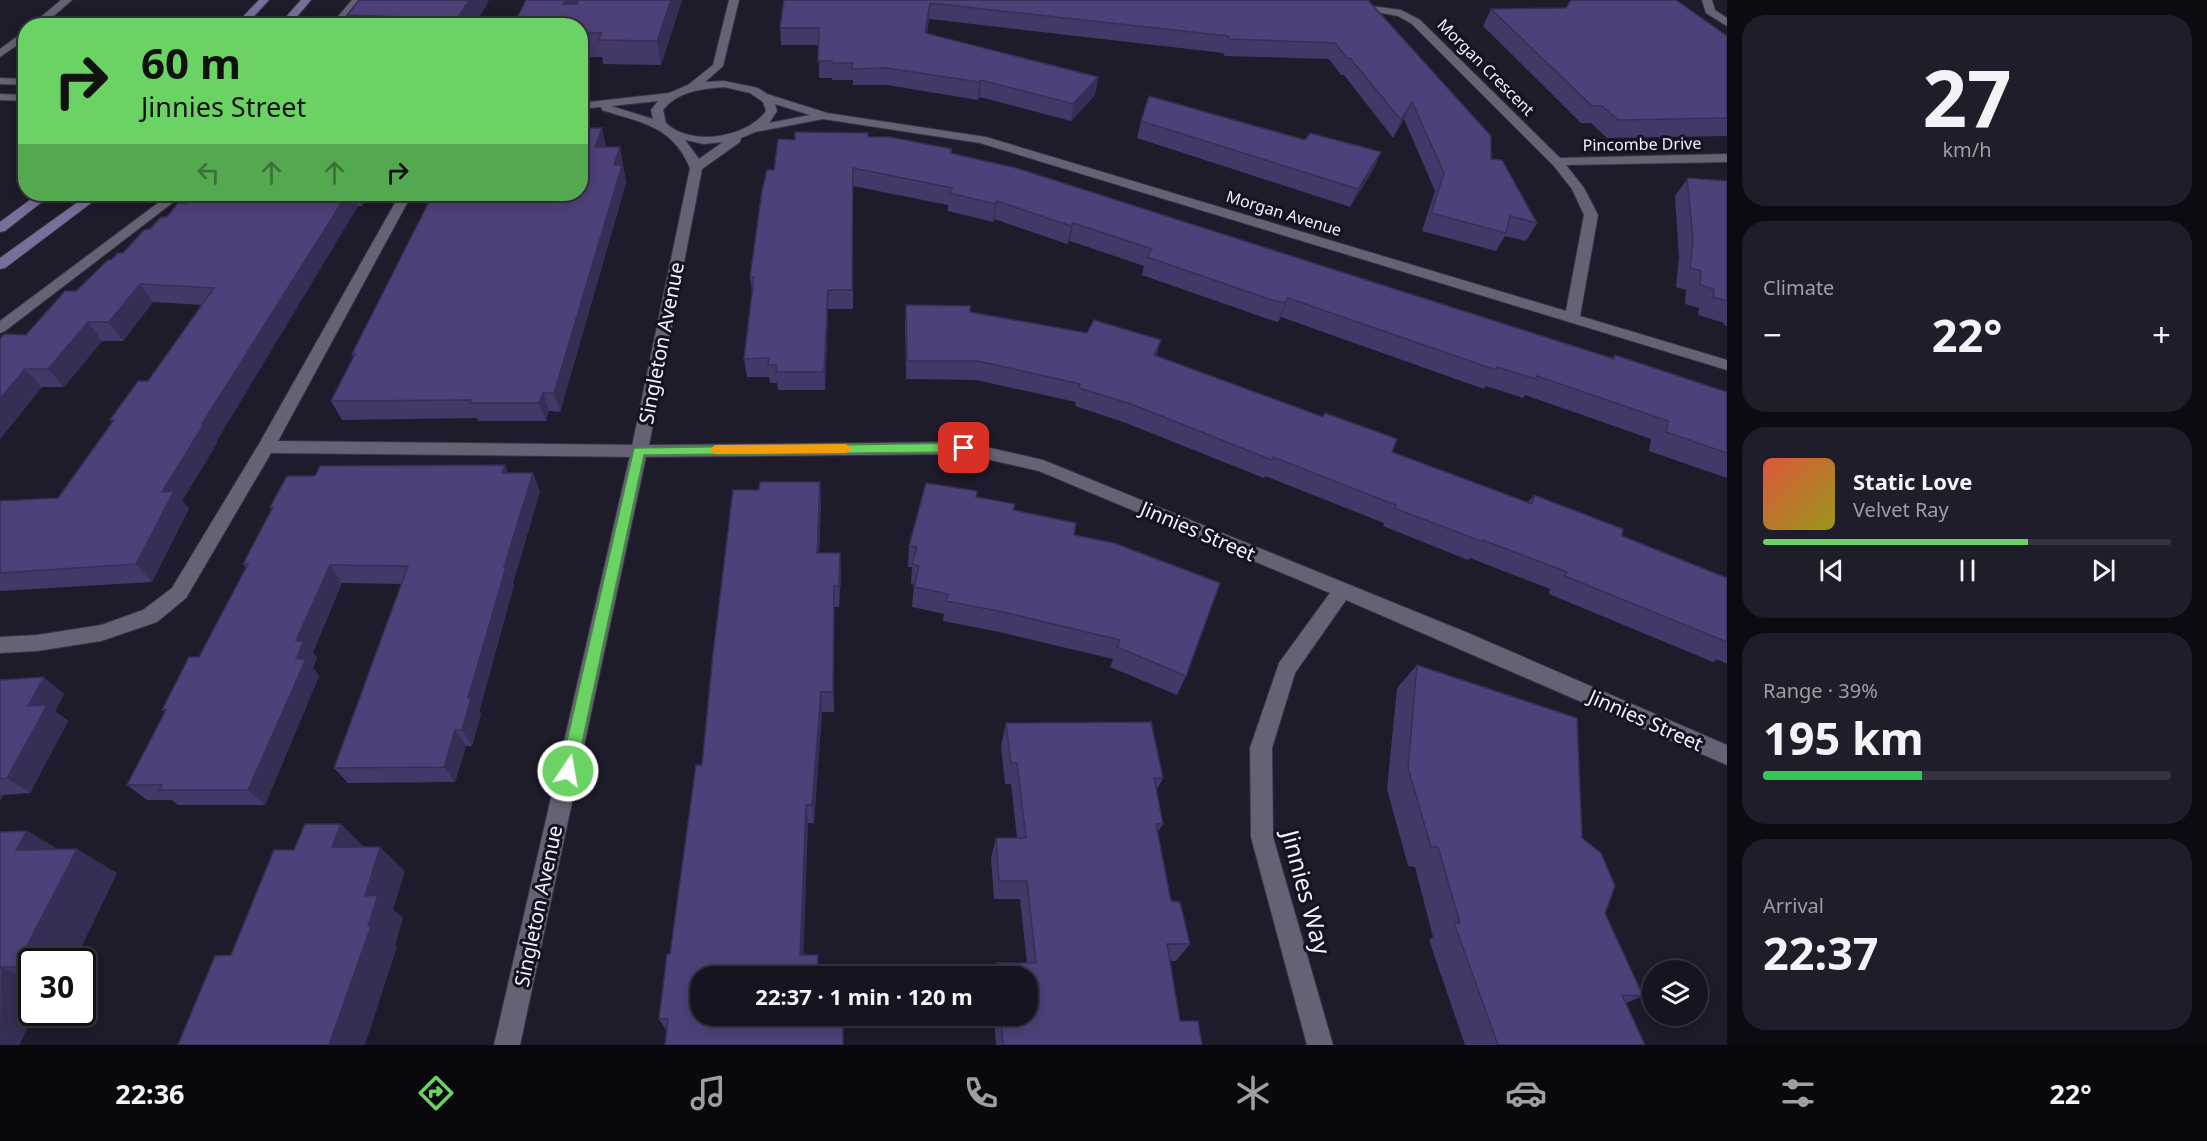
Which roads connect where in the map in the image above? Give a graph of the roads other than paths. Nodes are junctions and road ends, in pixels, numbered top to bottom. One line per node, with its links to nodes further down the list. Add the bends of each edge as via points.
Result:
1 (67, 0): 9 (street)
2 (264, 0): 11 (main road)
3 (306, 0): 12 (main road)
4 (357, 0): 13 (street)
5 (734, 0): 17 (street)
6 (1707, 0): 14 (street, via 1710,11)
7 (1340, 4): 33 (street, Morgan Crescent, via 1401,13 1416,22)
8 (36, 11): 9 (street)
9 (52, 11): 10 (street)
10 (44, 18)
11 (247, 18)
12 (290, 18)
13 (342, 18)
14 (1727, 23)
15 (18, 39): 16 (street)
16 (0, 54)
17 (718, 66): 20 (street); 21 (street)
18 (0, 81): 19 (street)
19 (18, 82)
20 (746, 87): 21 (street, via 724,84); 24 (street, Morgan Avenue)
21 (688, 88): 22 (street)
22 (670, 96): 27 (street); 29 (street, via 657,110)
23 (0, 97): 25 (street)
24 (766, 97): 28 (street, Morgan Avenue); 30 (street, via 772,105 771,113 766,122)
25 (18, 98)
26 (588, 106): 27 (street)
27 (595, 106): 29 (street)
28 (825, 116): 30 (street, Morgan Avenue); 41 (street, Morgan Avenue, via 982,140)
29 (661, 125): 31 (street)
30 (750, 132): 31 (street, Morgan Avenue, via 700,140); 34 (street)
31 (673, 134): 34 (street, via 692,156)
32 (1727, 158): 33 (street, Pincombe Drive)
33 (1557, 162): 41 (street, Morgan Crescent, via 1592,214)
34 (696, 168): 45 (street, Singleton Avenue)
35 (37, 201): 39 (main road)
36 (88, 201): 40 (main road)
37 (169, 201): 42 (street)
38 (402, 201): 44 (street)
39 (0, 228)
40 (0, 265)
41 (1572, 317): 43 (street, Morgan Avenue)
42 (0, 328)
43 (1727, 365)
44 (266, 447): 45 (street, Jinnies Street); 47 (street, via 179,593 150,616 101,633)
45 (639, 451): 46 (street, Jinnies Street, via 964,448 1042,466); 49 (street, Singleton Avenue)
46 (1342, 591): 48 (street, Jinnies Street); 50 (street, Jinnies Way, via 1286,669 1261,748 1262,837)
47 (0, 645)
48 (1727, 755)
49 (507, 1045)
50 (1320, 1045)

